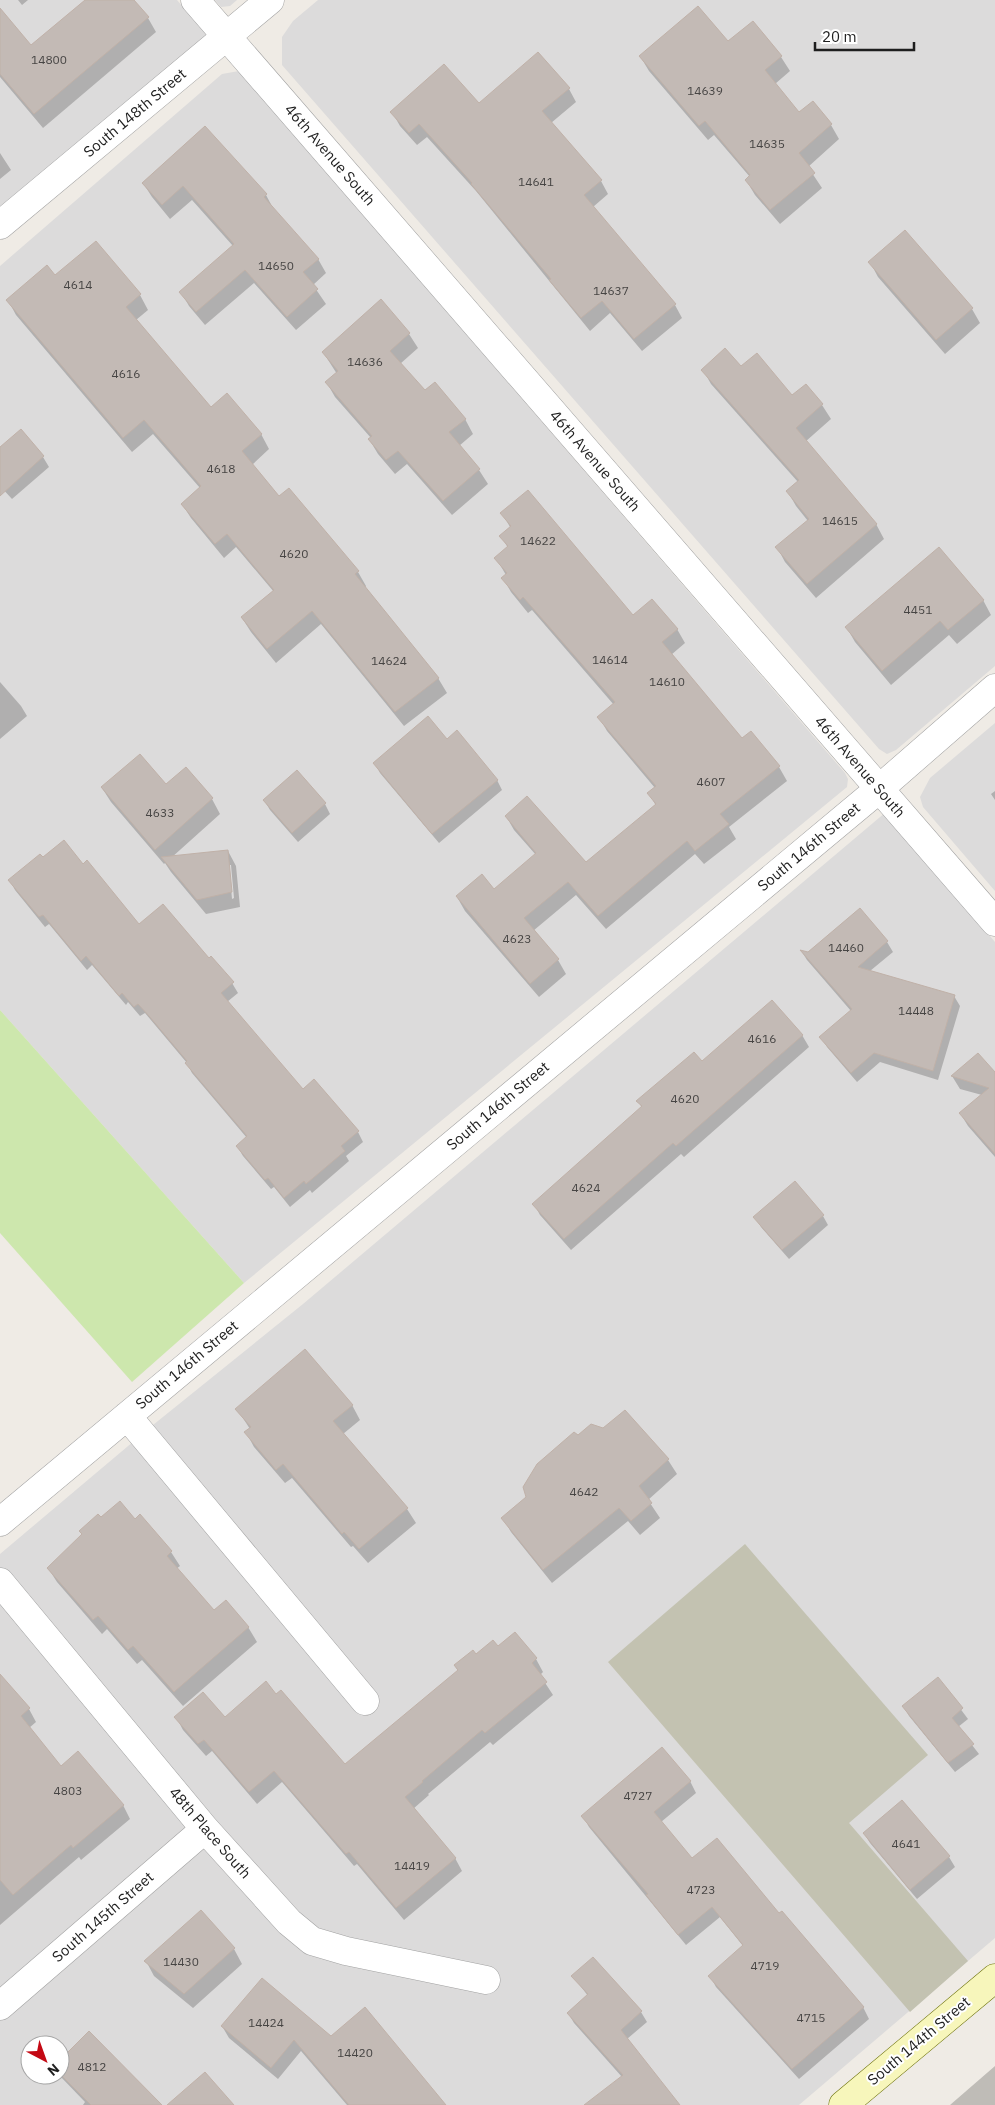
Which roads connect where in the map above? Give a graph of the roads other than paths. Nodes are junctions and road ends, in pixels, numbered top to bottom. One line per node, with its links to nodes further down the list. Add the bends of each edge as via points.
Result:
1 (195, 0): 3 (street, 46th Avenue South)
2 (270, 0): 3 (street, South 148th Street)
3 (227, 36): 4 (street, South 148th Street); 6 (street, 46th Avenue South)
4 (0, 225)
5 (995, 688): 6 (street, South 146th Street)
6 (879, 789): 7 (street, 46th Avenue South); 8 (street, South 146th Street)
7 (995, 922)
8 (127, 1416): 9 (street, South 146th Street); 11 (street)
9 (0, 1522)
10 (0, 1582): 12 (street, 48th Place South)
11 (365, 1702)
12 (205, 1829): 14 (street, 48th Place South, via 289,1922 312,1941); 15 (street, South 145th Street)
13 (995, 1978): 16 (street, South 144th Street)
14 (486, 1980)
15 (0, 2006)
16 (843, 2105)

